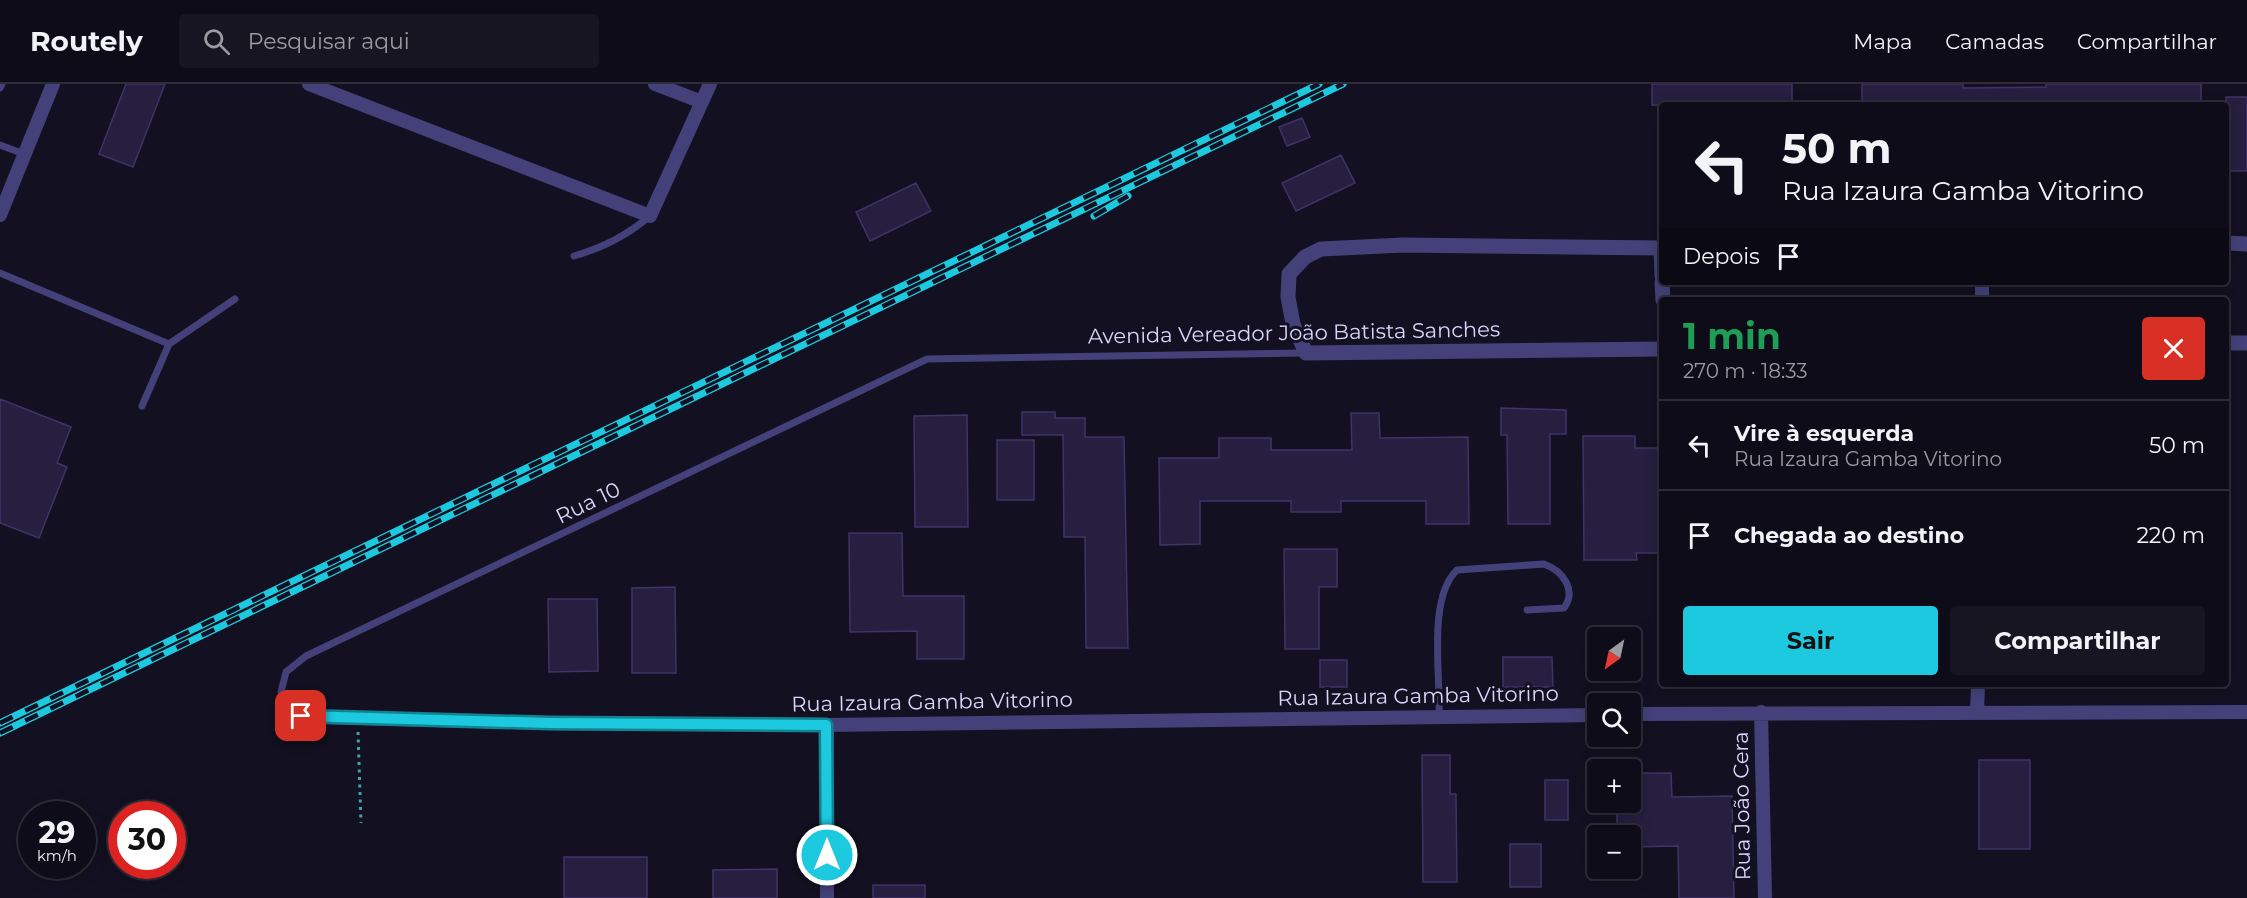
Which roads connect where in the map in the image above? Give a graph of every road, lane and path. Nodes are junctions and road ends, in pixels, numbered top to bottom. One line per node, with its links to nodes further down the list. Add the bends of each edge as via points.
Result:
1 (2, 84): 6 (lane)
2 (53, 84): 9 (street)
3 (309, 84): 11 (street)
4 (655, 84): 7 (street)
5 (710, 84): 7 (street)
6 (0, 88)
7 (702, 102): 11 (street)
8 (0, 145): 9 (lane)
9 (24, 154): 10 (street)
10 (0, 215)
11 (650, 216): 15 (lane, via 606,246)
12 (2229, 243): 13 (street)
13 (2247, 244)
14 (1659, 248): 22 (street, via 1403,245 1321,249 1305,257 1289,274 1293,324)
15 (574, 256)
16 (0, 273): 18 (lane)
17 (235, 299): 18 (lane)
18 (169, 344): 24 (lane)
19 (2229, 344): 20 (street)
20 (2247, 344)
21 (1659, 349): 22 (street, Avenida Vereador João Batista Sanches)
22 (1306, 353): 23 (lane, Avenida Vereador João Batista Sanches)
23 (927, 359): 27 (lane, Rua 10, via 306,656 286,672)
24 (142, 406)
25 (1527, 610): 34 (lane, via 1564,608 1570,600 1569,587 1555,568 1544,564 1457,570 1448,578 1439,625)
26 (1978, 687): 30 (street)
27 (281, 692): 33 (lane, Rua Izaura Gamba Vitorino, via 289,710 301,716)
28 (1761, 712): 30 (street); 31 (street); 39 (street, Rua João Cera)
29 (2247, 712): 30 (street)
30 (1977, 713)
31 (1641, 714)
32 (1587, 715): 34 (street, Rua Izaura Gamba Vitorino)
33 (321, 717): 35 (street, Rua Izaura Gamba Vitorino)
34 (1439, 717): 36 (street, Rua Izaura Gamba Vitorino)
35 (357, 718): 36 (street, Rua Izaura Gamba Vitorino); 37 (path)
36 (826, 725): 38 (street)
37 (361, 823)
38 (827, 898)
39 (1765, 898)

